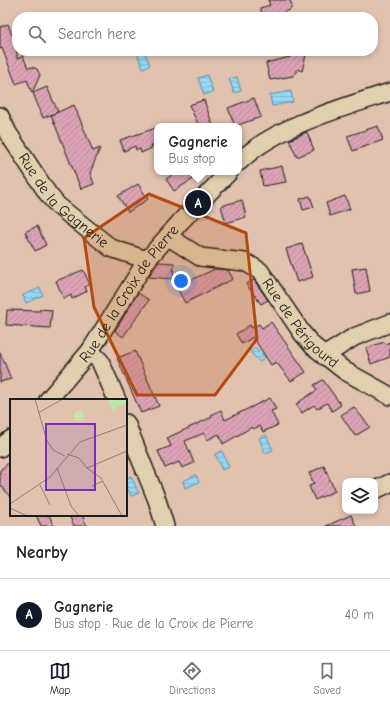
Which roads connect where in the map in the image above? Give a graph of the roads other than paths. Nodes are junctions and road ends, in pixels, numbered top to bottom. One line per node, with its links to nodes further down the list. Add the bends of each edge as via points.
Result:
1 (390, 92): 3 (street, via 296,126 266,142)
2 (0, 116): 6 (street, Rue de la Gagnerie, via 8,133 57,205 111,248)
3 (242, 160)
4 (226, 175): 5 (street, Rue de la Croix de Pierre, via 181,221)
5 (169, 237): 6 (street, Rue de la Croix de Pierre); 9 (street, Rue de Périgourd, via 200,257 245,262 260,271 302,333)
6 (147, 260): 8 (street, Rue de la Croix de Pierre)
7 (390, 322): 9 (street, via 354,337)
8 (90, 351): 11 (street, Rue de la Croix de Pierre); 12 (street, via 100,361)
9 (324, 356): 10 (street, Rue de Périgourd)
10 (390, 396)
11 (49, 399)
12 (117, 399)
13 (127, 425): 18 (street, via 157,500)
14 (10, 440): 15 (street)
15 (0, 448)
16 (390, 483): 17 (street)
17 (378, 489)
18 (164, 526)

